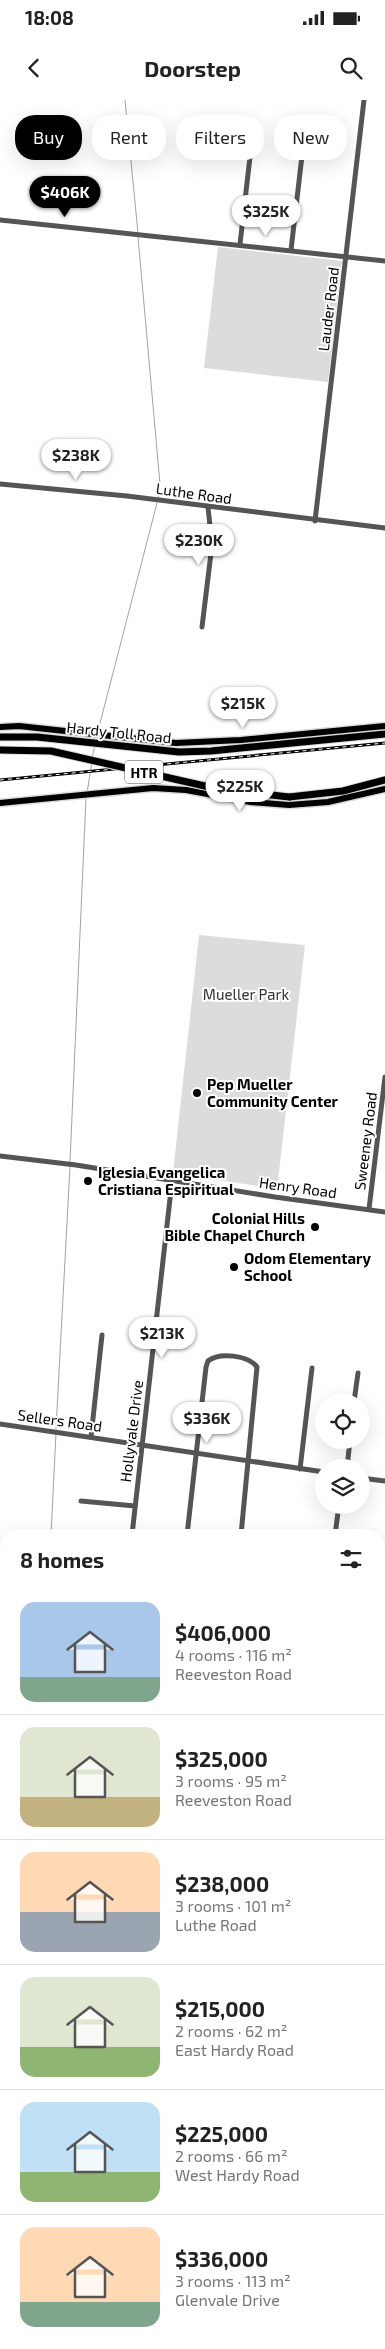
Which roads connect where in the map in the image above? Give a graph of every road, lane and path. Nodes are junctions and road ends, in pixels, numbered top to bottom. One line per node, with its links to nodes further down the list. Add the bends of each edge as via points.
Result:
1 (364, 100): 7 (street, Lauder Road)
2 (250, 160): 5 (street)
3 (302, 160): 6 (street)
4 (0, 220): 5 (street)
5 (240, 244): 6 (street)
6 (291, 250): 7 (street)
7 (346, 256): 8 (street); 11 (street, Lauder Road)
8 (385, 261)
9 (0, 484): 10 (street, Luthe Road)
10 (208, 508): 11 (street, Luthe Road); 13 (street, via 212,545)
11 (315, 521): 12 (street, Luthe Road)
12 (385, 528)
13 (202, 627)
14 (385, 726): 15 (main road, via 176,743 19,726)
15 (0, 727)
16 (385, 734): 17 (highway, Hardy Toll Road / HTR, via 211,751 166,752 30,736)
17 (0, 737)
18 (0, 750): 19 (highway, Hardy Toll Road / HTR, bridge, via 51,751 218,789 288,797 343,791)
19 (385, 780)
20 (385, 788): 21 (main road, via 328,802 290,805 223,799 171,788)
21 (0, 803)
22 (385, 1076): 25 (street, Sweeney Road)
23 (0, 1156): 24 (street, Henry Road)
24 (172, 1181): 25 (street, Henry Road); 33 (street, Hollyvale Drive)
25 (369, 1209): 26 (street, Henry Road)
26 (385, 1212)
27 (102, 1335): 32 (street)
28 (312, 1368): 36 (street)
29 (358, 1373): 30 (street)
30 (355, 1394)
31 (0, 1424): 32 (street, Sellers Road)
32 (91, 1437): 33 (street, Sellers Road)
33 (142, 1445): 34 (street, Sellers Road); 41 (street, Hollyvale Drive)
34 (196, 1453): 35 (street, Sellers Road); 35 (street, via 208,1361 218,1356 233,1358 250,1361 258,1367); 44 (street)
35 (250, 1461): 36 (street, Sellers Road); 45 (street)
36 (300, 1469): 37 (street, Sellers Road)
37 (315, 1471)
38 (370, 1479): 39 (street)
39 (385, 1481)
40 (82, 1501): 41 (street)
41 (135, 1506): 43 (street, Hollyvale Drive)
42 (338, 1514): 46 (street)
43 (133, 1529)
44 (187, 1529)
45 (242, 1529)
46 (336, 1529)

